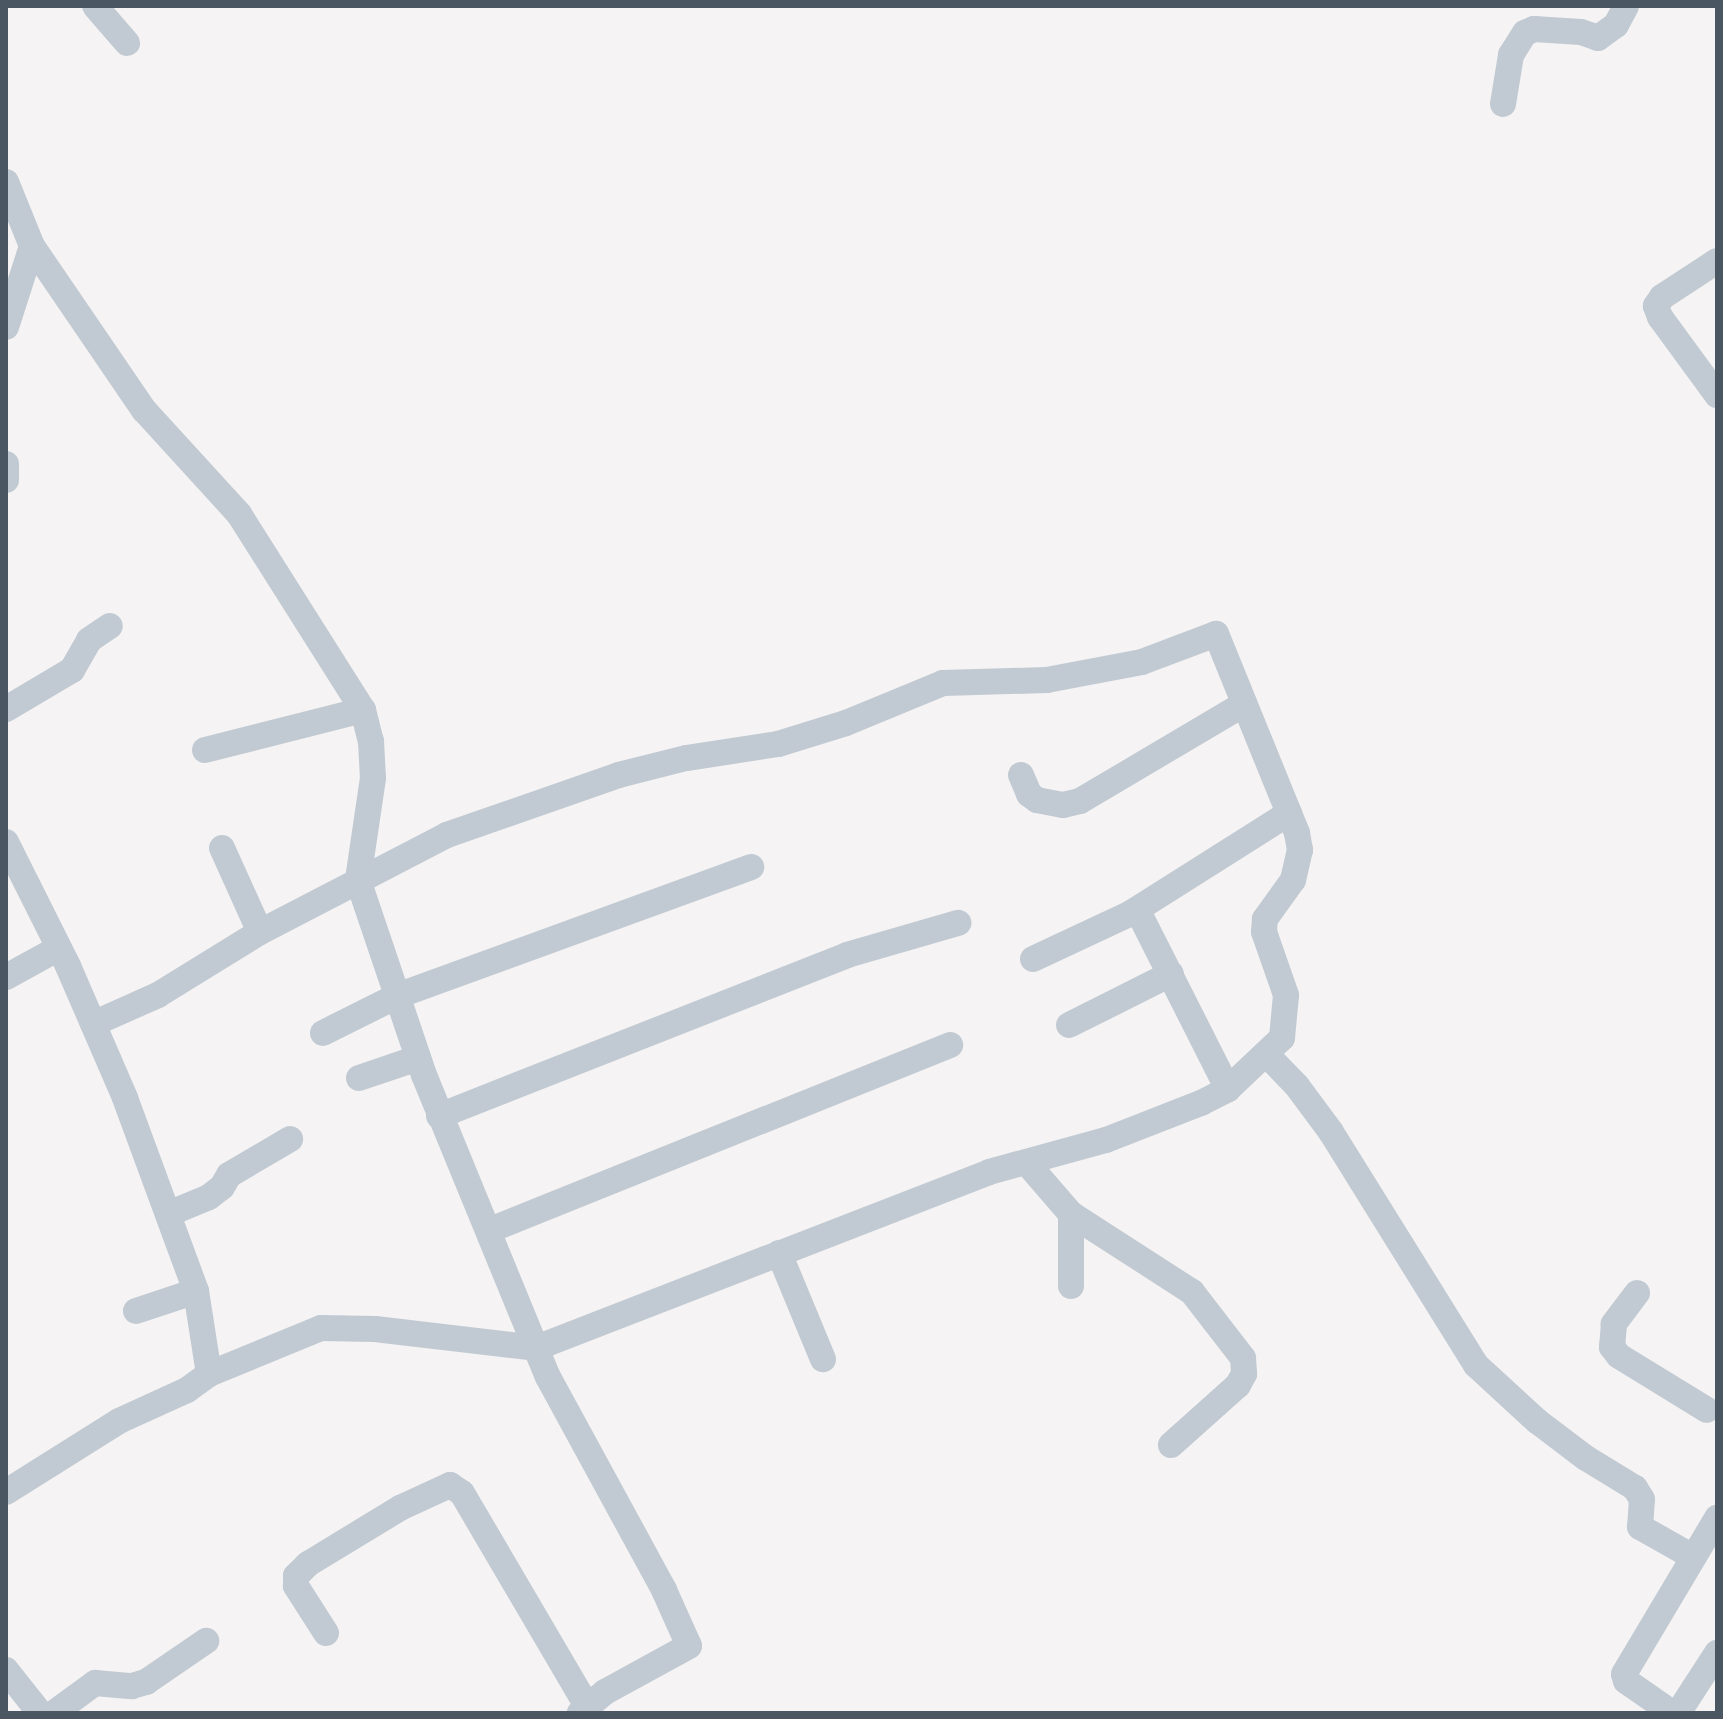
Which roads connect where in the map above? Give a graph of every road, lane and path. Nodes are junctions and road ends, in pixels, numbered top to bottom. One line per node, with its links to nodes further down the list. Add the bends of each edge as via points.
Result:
1 (95, 6): 3 (street)
2 (1626, 6): 4 (street, via 1616,25 1598,38 1581,32 1525,33 1511,55)
3 (127, 43)
4 (1503, 104)
5 (6, 182): 6 (street)
6 (21, 261): 8 (street); 13 (street, via 144,410 239,514)
7 (1717, 261): 9 (street, via 1656,306)
8 (6, 327)
9 (1712, 378)
10 (110, 626): 12 (street, via 89,640 72,670)
11 (1244, 704): 15 (street, via 1080,801 1063,805 1037,800); 16 (street); 20 (street, via 1216,634 1142,662 1047,680 958,680 778,744 619,775 447,835)
12 (6, 709)
13 (363, 710): 14 (street); 20 (street, via 373,778)
14 (205, 750)
15 (1021, 775)
16 (1289, 813): 21 (street); 33 (street, via 1300,863 1270,907 1264,932 1287,1011 1282,1038)
17 (6, 842): 24 (street)
18 (222, 848): 23 (street)
19 (751, 867): 28 (street)
20 (358, 880): 23 (street); 28 (street)
21 (1131, 913): 25 (street); 26 (street, via 1141,917)
22 (958, 923): 37 (street, via 847,955)
23 (260, 932): 29 (street, via 158,995)
24 (59, 948): 27 (street); 29 (street)
25 (1033, 959)
26 (1171, 974): 30 (street); 36 (street)
27 (6, 977)
28 (397, 996): 31 (street); 34 (street)
29 (93, 1024): 40 (street)
30 (1069, 1025)
31 (323, 1033)
32 (950, 1045): 42 (street)
33 (1267, 1055): 36 (street); 55 (street, via 1331,1132 1470,1357 1537,1421 1635,1488 1642,1499 1640,1527)
34 (418, 1058): 35 (street); 37 (street)
35 (359, 1078)
36 (1228, 1089): 39 (street, via 1106,1140)
37 (439, 1116): 42 (street)
38 (290, 1139): 40 (street, via 229,1175 209,1197)
39 (1027, 1163): 41 (street); 43 (street, via 989,1172)
40 (168, 1214): 45 (street)
41 (1071, 1214): 44 (street); 52 (street, via 1192,1292 1243,1358 1238,1385)
42 (490, 1230): 48 (street)
43 (779, 1253): 48 (street); 49 (street)
44 (1071, 1286)
45 (196, 1291): 47 (street); 50 (street)
46 (1637, 1293): 51 (street, via 1614,1324 1612,1347 1619,1356)
47 (136, 1311)
48 (536, 1348): 50 (street, via 375,1329 321,1328); 60 (street, via 689,1646)
49 (823, 1359)
50 (209, 1374): 53 (street, via 119,1421)
51 (1714, 1407)
52 (1171, 1445)
53 (6, 1492)
54 (1717, 1518): 55 (street)
55 (1693, 1557): 62 (street, via 1623,1676)
56 (326, 1633): 60 (street, via 296,1586 296,1576 400,1508 450,1485 462,1493)
57 (206, 1641): 61 (street, via 146,1682 95,1683)
58 (1717, 1653): 62 (street)
59 (6, 1670): 61 (street)
60 (584, 1710)
61 (39, 1712)
62 (1670, 1712)

